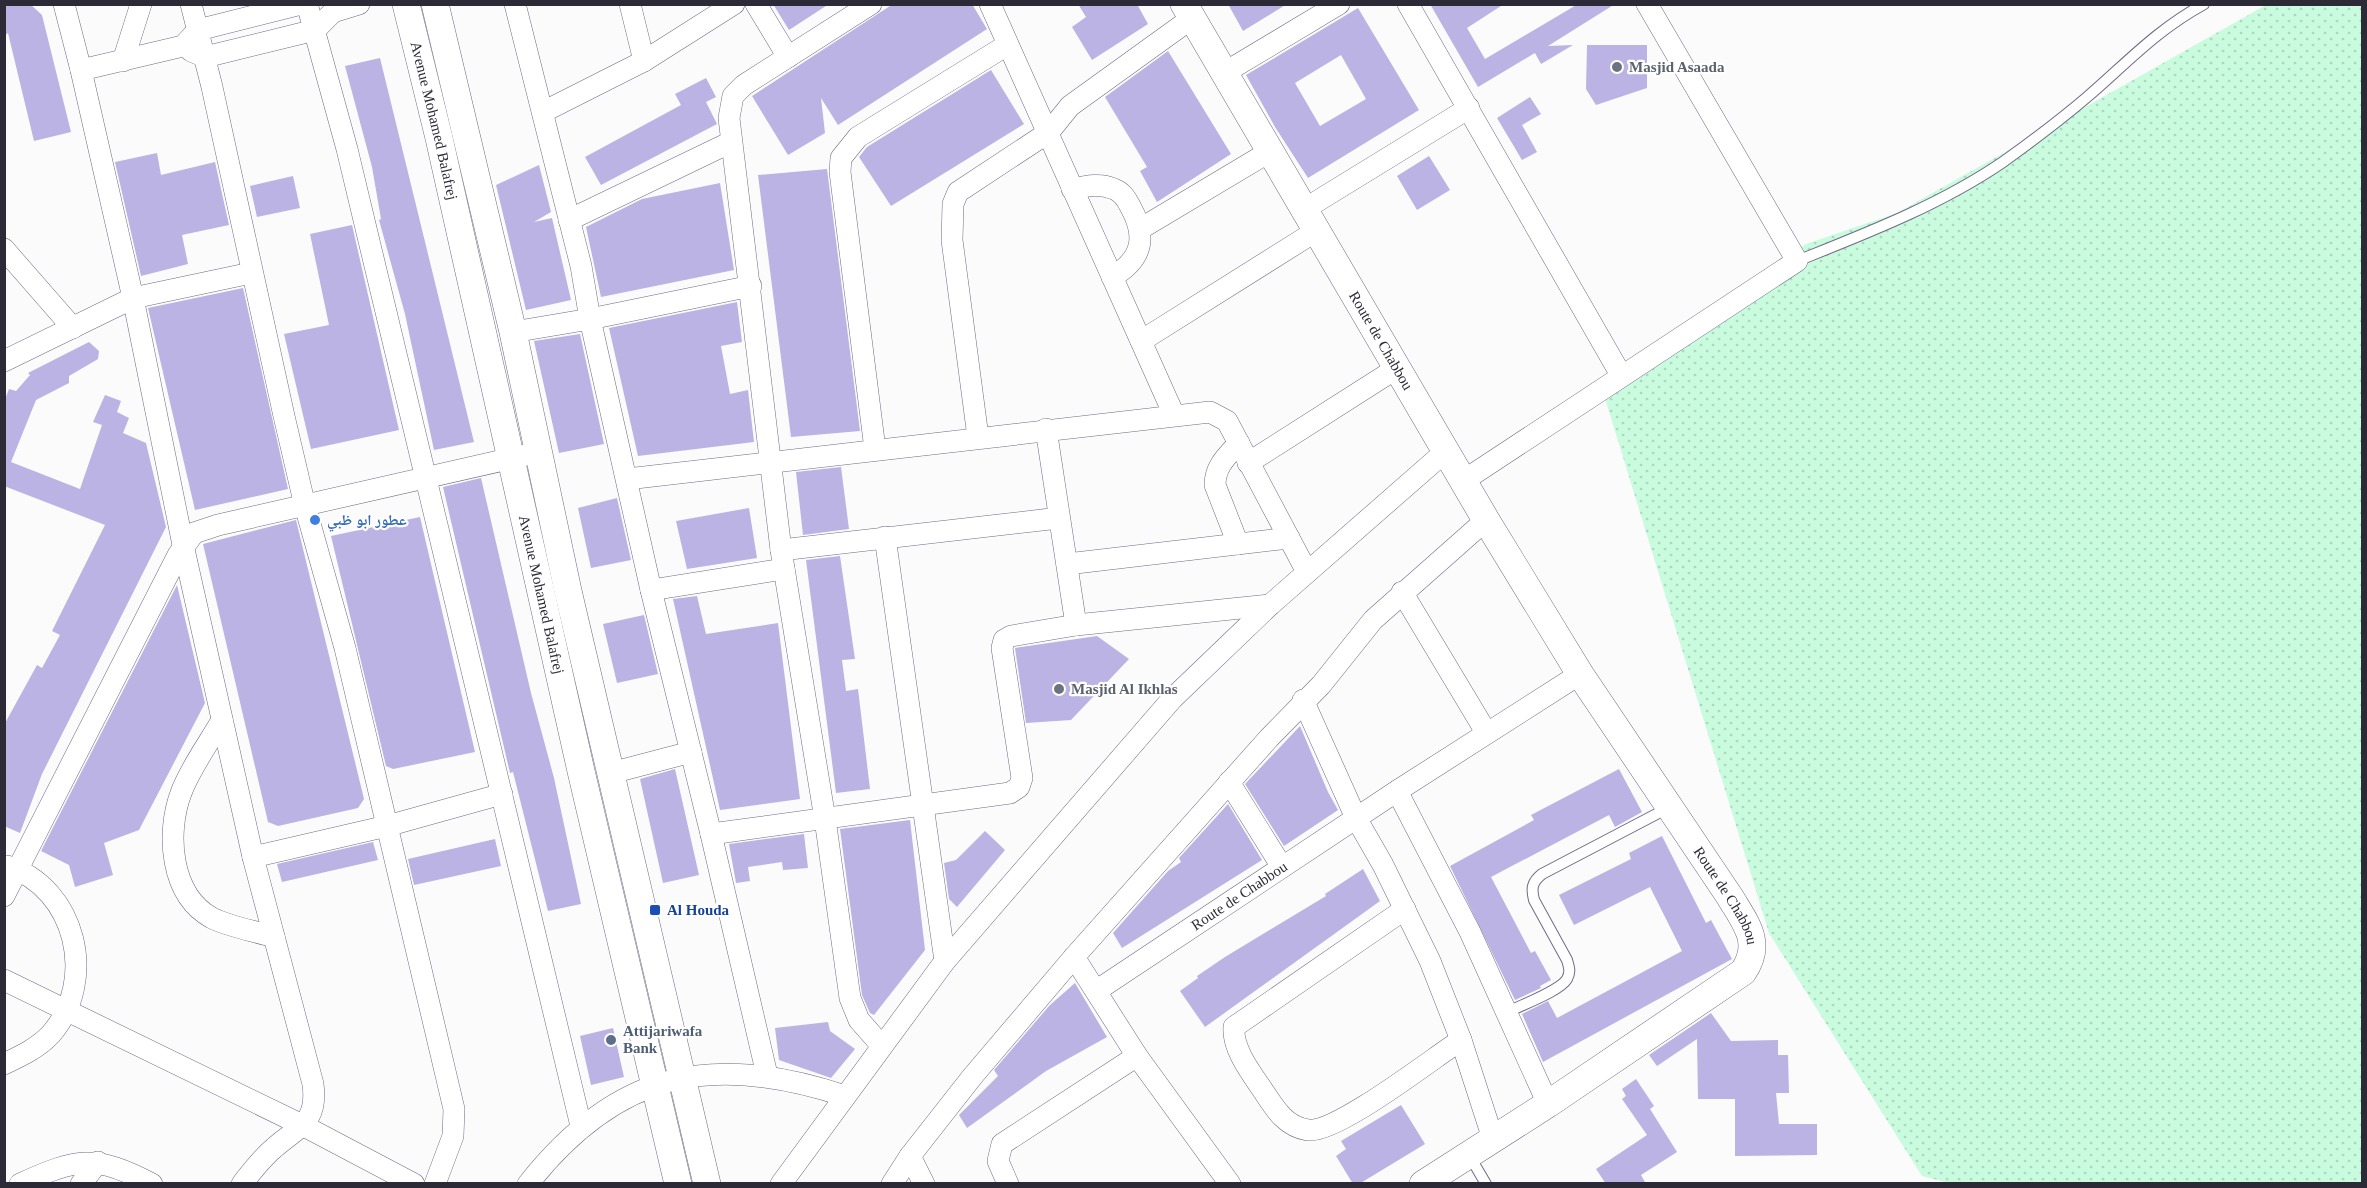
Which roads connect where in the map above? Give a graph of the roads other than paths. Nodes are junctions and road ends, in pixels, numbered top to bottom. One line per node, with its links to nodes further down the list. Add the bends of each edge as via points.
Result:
1 (64, 4): 29 (street)
2 (141, 4): 27 (street)
3 (191, 4): 21 (street)
4 (301, 4): 21 (street)
5 (308, 4): 20 (street); 22 (street)
6 (359, 4): 20 (street)
7 (406, 4): 60 (street, Avenue Mohamed Balafrej)
8 (435, 4): 48 (street, Avenue Mohamed Balafrej)
9 (515, 4): 32 (street)
10 (630, 4): 28 (street)
11 (734, 4): 28 (street)
12 (756, 4): 26 (street)
13 (871, 4): 26 (street)
14 (990, 4): 23 (street)
15 (1339, 4): 30 (street)
16 (1408, 4): 31 (street)
17 (1647, 4): 41 (street)
18 (2204, 4): 41 (lane, via 2159,31 2086,98 2002,162 1938,200)
19 (1188, 11): 30 (street, Route de Chabbou); 33 (street, via 1070,106)
20 (333, 12): 22 (street)
21 (198, 30): 24 (street); 25 (street)
22 (315, 30): 25 (street); 63 (street)
23 (1007, 45): 33 (street); 57 (street, via 858,137 841,158)
24 (183, 46): 25 (street); 27 (street)
25 (205, 57): 42 (street)
26 (788, 57): 34 (street, via 733,96 729,110)
27 (123, 61): 29 (street)
28 (644, 61): 32 (street)
29 (81, 70): 45 (street)
30 (1224, 73): 35 (street, Route de Chabbou)
31 (1469, 108): 38 (street); 52 (street)
32 (543, 112): 37 (street)
33 (1048, 132): 36 (street); 55 (street, via 965,185 953,204 954,263)
34 (731, 142): 37 (street); 44 (street)
35 (1269, 152): 38 (street, Route de Chabbou); 39 (street)
36 (1072, 189): 39 (street, via 1092,185 1117,189 1125,196); 43 (street)
37 (569, 220): 46 (street)
38 (1310, 221): 49 (street); 51 (street, Route de Chabbou)
39 (1140, 229): 43 (street, via 1135,256)
40 (4, 249): 47 (street)
41 (1797, 261): 52 (street)
42 (251, 273): 45 (street); 66 (street)
43 (1112, 277): 49 (street)
44 (751, 286): 46 (street); 61 (street)
45 (133, 298): 47 (street); 72 (street)
46 (590, 319): 48 (street); 64 (street)
47 (74, 328): 50 (street)
48 (513, 332): 59 (street, Avenue Mohamed Balafrej)
49 (1141, 341): 53 (street)
50 (4, 361)
51 (1397, 368): 58 (street, Route de Chabbou); 62 (street)
52 (1621, 375): 65 (street)
53 (1174, 415): 54 (street); 56 (street, via 1198,411 1218,414 1227,421)
54 (1046, 429): 55 (street); 67 (street)
55 (978, 437): 57 (street)
56 (1239, 443): 62 (street); 71 (street, via 1215,474 1215,485)
57 (875, 448): 61 (street)
58 (1446, 451): 65 (street, Route de Chabbou); 75 (street)
59 (539, 452): 60 (street); 85 (street, Avenue Mohamed Balafrej)
60 (511, 458): 63 (street); 113 (street, Avenue Mohamed Balafrej)
61 (770, 462): 64 (street); 73 (street)
62 (1248, 463): 70 (street)
63 (426, 477): 66 (street); 88 (street)
64 (627, 479): 76 (street)
65 (1463, 481): 68 (street, Route de Chabbou)
66 (305, 506): 72 (street, via 204,529); 93 (street, via 345,648)
67 (1059, 518): 69 (street); 74 (street)
68 (1486, 519): 77 (street); 80 (street, Route de Chabbou)
69 (885, 537): 73 (street); 89 (street)
70 (1289, 538): 71 (street); 75 (street)
71 (1238, 544): 74 (street)
72 (183, 545): 82 (street); 96 (street)
73 (782, 560): 76 (street); 92 (street)
74 (1067, 564): 79 (street)
75 (1307, 572): 78 (street)
76 (651, 590): 84 (street)
77 (1402, 592): 81 (street, via 1373,620 1321,685); 83 (street)
78 (1270, 605): 79 (street); 102 (street, via 1172,699)
79 (1076, 625): 89 (street, via 1011,636 1002,644 1022,778 1019,787 1010,793)
80 (1580, 674): 83 (street, Route de Chabbou); 90 (street, Route de Chabbou)
81 (1303, 700): 86 (street); 91 (street)
82 (222, 720): 95 (street); 100 (street, via 181,793 172,840 175,865 196,906 213,918)
83 (1486, 732): 87 (street, Route de Chabbou)
84 (691, 752): 85 (street); 94 (street)
85 (611, 773): 111 (street, Avenue Mohamed Balafrej)
86 (1229, 782): 97 (street); 101 (street)
87 (1396, 791): 91 (street, Route de Chabbou); 106 (street)
88 (502, 794): 93 (street); 117 (street)
89 (923, 804): 92 (street); 102 (street)
90 (1669, 807): 106 (lane, via 1534,881 1534,900 1570,970 1559,986); 115 (street, Route de Chabbou, via 1752,937 1751,961 1743,972)
91 (1356, 818): 97 (street, Route de Chabbou); 99 (street)
92 (825, 819): 94 (street); 108 (street, via 850,998 859,1020)
93 (387, 826): 95 (street); 127 (street, via 454,1109 453,1136)
94 (711, 834): 112 (street)
95 (253, 857): 100 (street)
96 (11, 867): 98 (street); 105 (street, via 41,885 59,906 71,930 77,957 75,984)
97 (1282, 867): 104 (street, Route de Chabbou)
98 (4, 896)
99 (1406, 909): 107 (street); 107 (street, via 1234,1027 1236,1046 1280,1116 1303,1129 1319,1130 1351,1114)
100 (274, 937): 116 (street, via 313,1084 312,1114)
101 (1074, 957): 104 (street); 120 (street)
102 (945, 961): 108 (street)
103 (4, 980): 105 (street)
104 (1096, 991): 109 (street)
105 (66, 1010): 110 (street, via 51,1034 30,1052); 116 (street)
106 (1508, 1012): 115 (street)
107 (1461, 1040): 118 (street)
108 (881, 1045): 114 (street)
109 (1137, 1056): 134 (street, via 1002,1144 998,1161); 135 (street)
110 (4, 1064)
111 (682, 1076): 112 (street); 113 (street); 130 (street, Avenue Mohamed Balafrej)
112 (767, 1076): 114 (street)
113 (656, 1083): 117 (street); 129 (street, Avenue Mohamed Balafrej)
114 (845, 1096): 131 (street)
115 (1548, 1104): 118 (street)
116 (304, 1126): 122 (street); 126 (street, via 274,1148)
117 (581, 1126): 128 (street)
118 (1492, 1139): 119 (street)
119 (1468, 1154): 136 (street); 137 (lane)
120 (910, 1156): 132 (street); 133 (street)
121 (98, 1162): 123 (street, via 70,1164); 124 (street); 125 (street)
122 (404, 1182)
123 (20, 1184)
124 (81, 1184)
125 (152, 1184)
126 (242, 1184)
127 (435, 1184)
128 (528, 1184)
129 (678, 1184)
130 (707, 1184)
131 (781, 1184)
132 (892, 1184)
133 (924, 1184)
134 (1008, 1184)
135 (1230, 1184)
136 (1423, 1184)
137 (1486, 1184)

